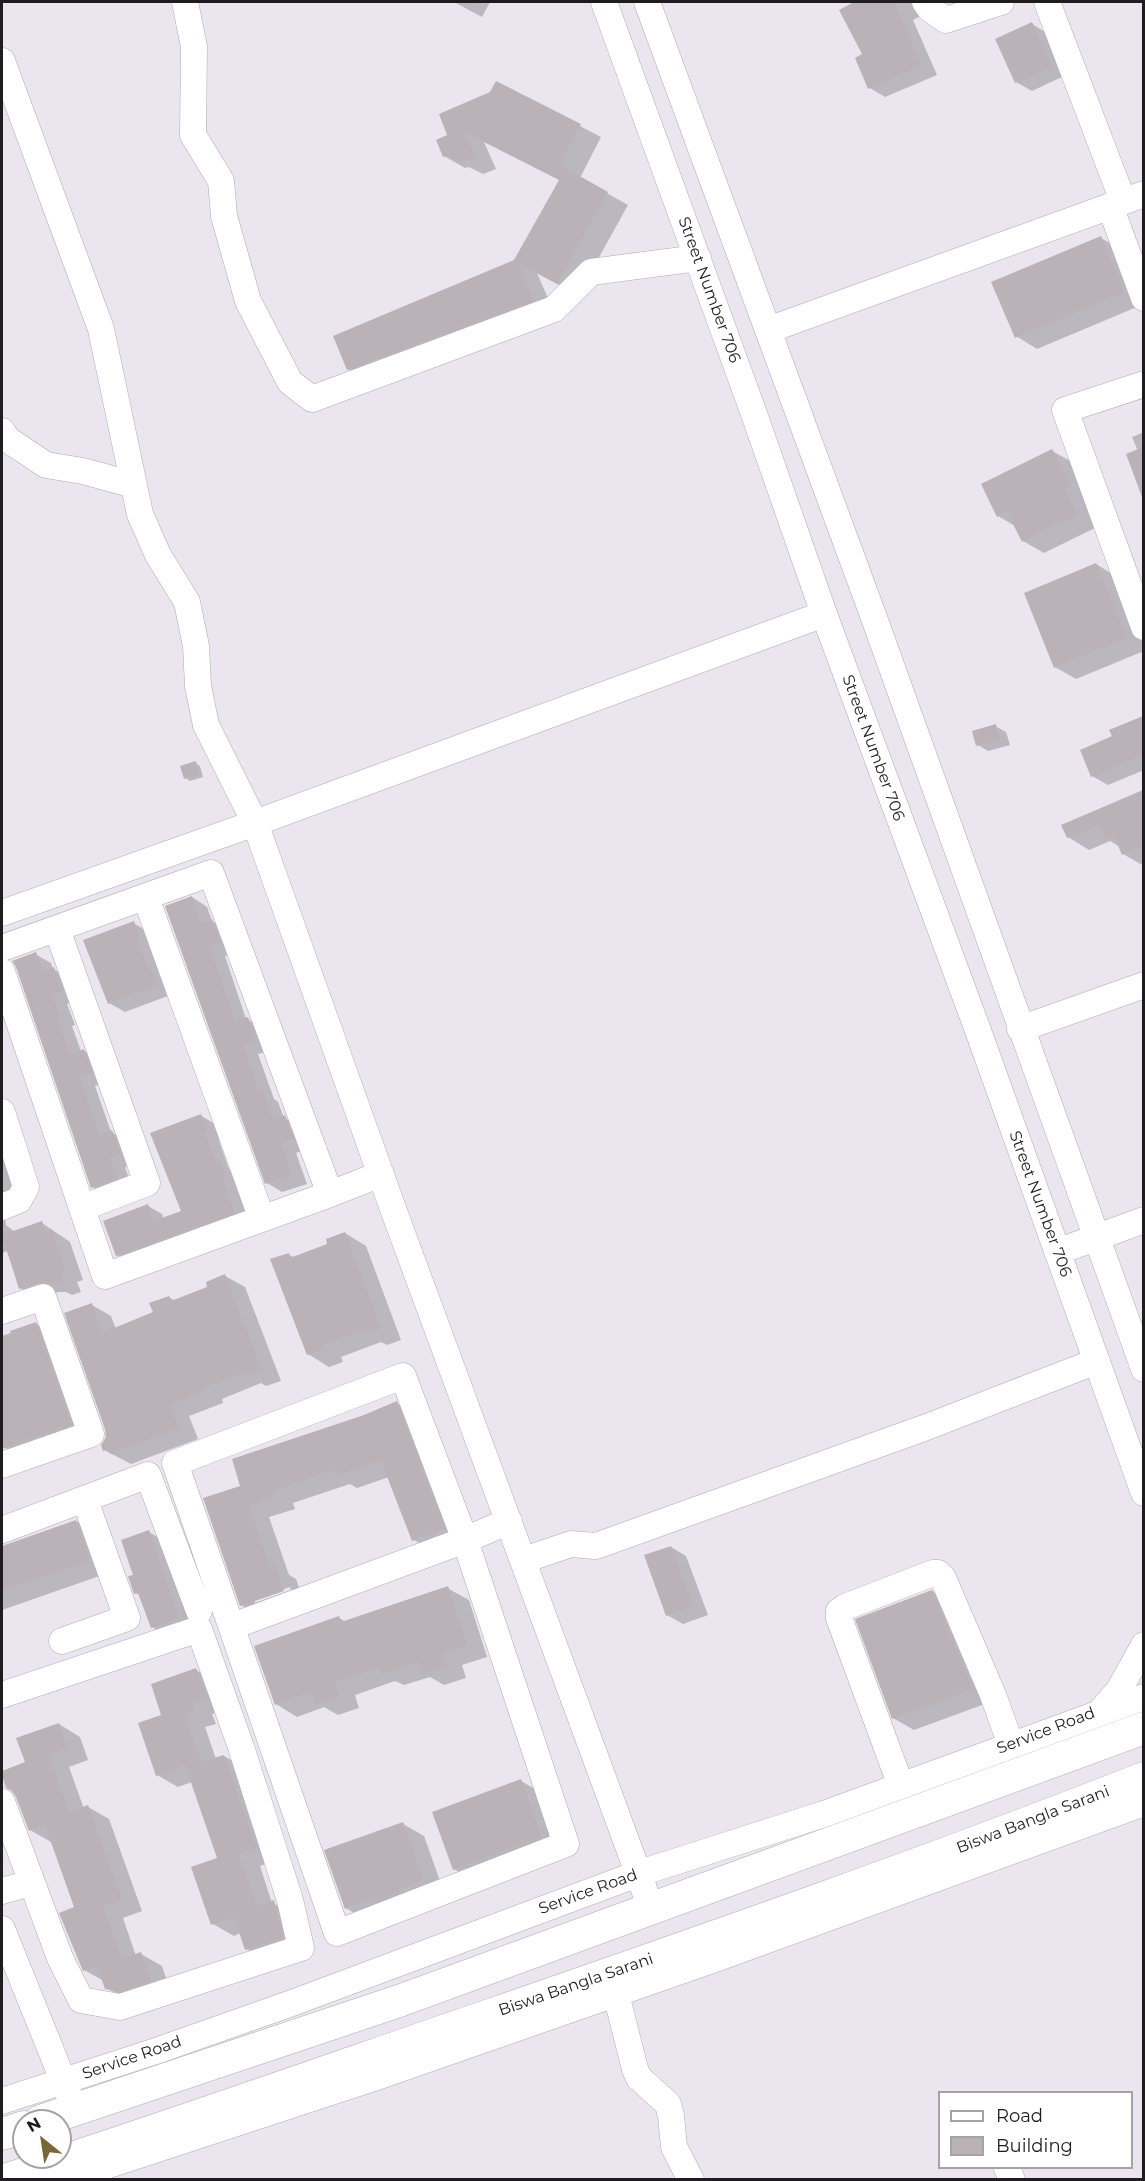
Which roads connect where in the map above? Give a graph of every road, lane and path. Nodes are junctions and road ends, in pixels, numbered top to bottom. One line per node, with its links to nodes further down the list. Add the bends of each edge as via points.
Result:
1 (185, 2): 9 (street, via 194,46 193,135 221,181 224,216 248,301 290,382 312,399 554,309 591,273)
2 (604, 2): 9 (street, Street Number 706)
3 (647, 2): 11 (street)
4 (925, 2): 5 (street, via 946,20)
5 (1001, 2)
6 (1047, 2): 8 (street)
7 (2, 61): 14 (street, via 101,330)
8 (1125, 200): 10 (street); 11 (street)
9 (698, 258): 15 (street, Street Number 706)
10 (1143, 298)
11 (768, 330): 24 (street)
12 (1143, 384): 16 (street, via 1065,410)
13 (2, 431): 14 (street, via 7,439 46,465)
14 (134, 485): 17 (street, via 140,514 158,555 187,602 206,725)
15 (824, 614): 17 (street); 33 (street, Street Number 706)
16 (1143, 627)
17 (255, 823): 19 (street); 26 (street)
18 (146, 898): 20 (street); 27 (street, via 211,873); 30 (street)
19 (2, 913)
20 (57, 929): 21 (street); 29 (street, via 147,1183)
21 (2, 948)
22 (2, 972): 29 (street)
23 (1143, 985): 24 (street)
24 (1020, 1029): 32 (street)
25 (2, 1112): 28 (street, via 26,1187 19,1200)
26 (381, 1174): 27 (street); 40 (street)
27 (330, 1194): 30 (street)
28 (2, 1207)
29 (82, 1208): 30 (street, via 105,1276)
30 (262, 1219)
31 (1143, 1220): 32 (street)
32 (1095, 1237): 33 (street); 36 (street)
33 (1057, 1252): 35 (street, Street Number 706)
34 (2, 1311): 37 (street, via 43,1297 91,1434)
35 (1097, 1362): 38 (street, Street Number 706); 43 (street, via 596,1546 571,1544)
36 (1143, 1369)
37 (2, 1465)
38 (1143, 1493)
39 (84, 1500): 41 (street); 44 (street, via 148,1476); 46 (street, via 127,1618)
40 (509, 1521): 42 (street); 43 (street)
41 (2, 1530)
42 (465, 1540): 45 (street); 45 (street, via 403,1376 175,1463); 45 (street, via 567,1844 337,1933)
43 (524, 1560): 58 (street)
44 (199, 1611)
45 (233, 1626)
46 (62, 1641)
47 (1143, 1645): 50 (street, Service Road, via 1119,1690)
48 (2, 1695): 57 (street, via 199,1629 290,1900 301,1948 120,2007 81,2000)
49 (1143, 1696): 50 (street)
50 (1100, 1712): 52 (street, Service Road)
51 (1143, 1728): 60 (main road)
52 (1011, 1745): 54 (street, Service Road); 54 (street, via 943,1578 933,1573 839,1611)
53 (1143, 1778): 67 (main road, Biswa Bangla Sarani, via 764,1920)
54 (901, 1786): 58 (street, Service Road)
55 (2, 1802): 57 (street)
56 (1143, 1803): 62 (street)
57 (18, 1870): 59 (street)
58 (640, 1874): 60 (street); 63 (street, Service Road)
59 (2, 1891)
60 (651, 1908): 65 (main road, via 399,2001)
61 (2, 1929): 63 (street)
62 (615, 1994): 68 (street); 69 (street, via 639,2078 668,2104 674,2147)
63 (64, 2081): 64 (street, Service Road); 65 (street)
64 (2, 2101)
65 (75, 2110): 66 (main road)
66 (72, 2111)
67 (5, 2180)
68 (63, 2180)
69 (691, 2180)

